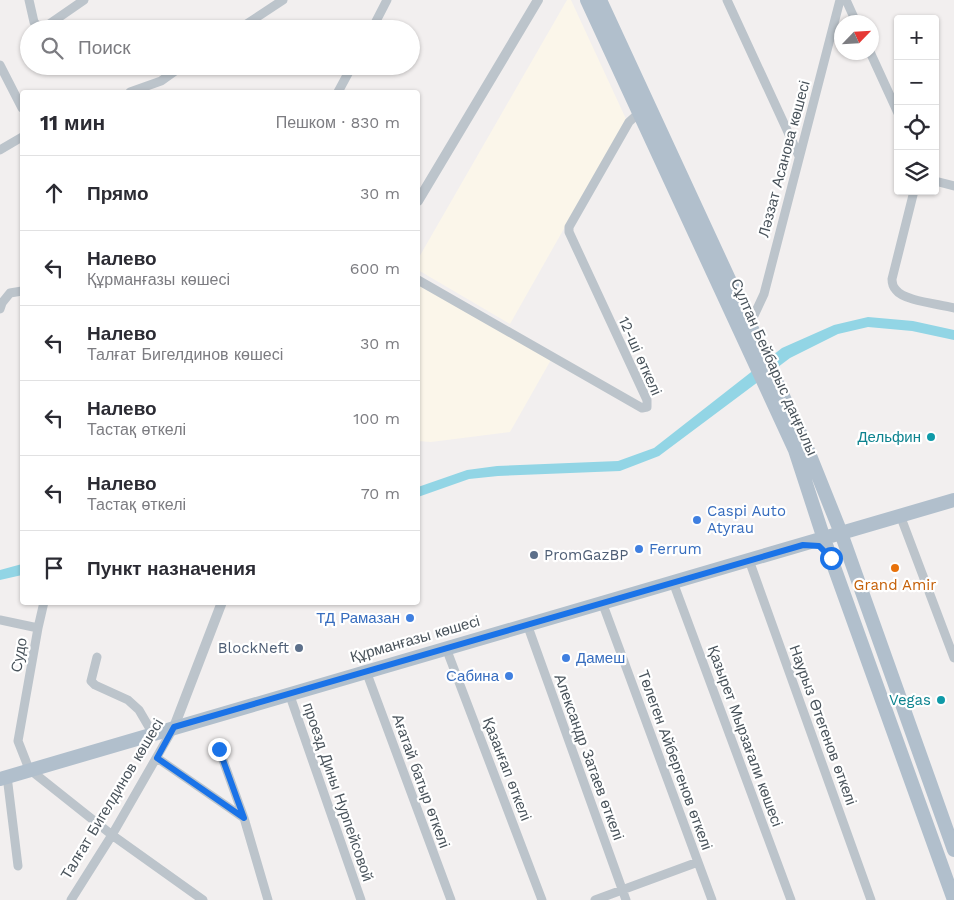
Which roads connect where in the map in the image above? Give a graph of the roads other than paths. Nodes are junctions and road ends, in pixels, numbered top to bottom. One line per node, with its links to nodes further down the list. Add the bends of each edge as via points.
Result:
1 (29, 0): 12 (street)
2 (84, 0): 13 (street)
3 (283, 0): 14 (street)
4 (387, 0): 15 (street)
5 (538, 0): 31 (street)
6 (587, 0): 24 (main road, Сұлтан Бейбарыс даңғылы)
7 (600, 0): 36 (main road, Сұлтан Бейбарыс даңғылы)
8 (727, 0): 27 (street)
9 (840, 0): 27 (street, Ләззат Асанова көшесі)
10 (846, 0): 11 (street)
11 (853, 15)
12 (34, 20)
13 (55, 20)
14 (253, 20)
15 (377, 20)
16 (874, 60): 23 (street)
17 (0, 65): 22 (street)
18 (168, 75): 20 (street)
19 (347, 75): 21 (street)
20 (135, 90)
21 (339, 90)
22 (20, 104)
23 (894, 105)
24 (640, 112): 32 (street, 12-ші өткелі, via 629,122 569,232 648,407 642,408); 39 (main road, Сұлтан Бейбарыс даңғылы, via 795,450)
25 (20, 138): 26 (street)
26 (0, 150)
27 (799, 156): 36 (street, Ләззат Асанова көшесі, via 764,294)
28 (939, 182): 29 (street)
29 (954, 186)
30 (913, 195): 34 (street, via 893,286 907,297)
31 (420, 198)
32 (420, 281)
33 (20, 290): 35 (street, via 10,293)
34 (954, 308)
35 (0, 309)
36 (750, 324): 38 (main road, Сұлтан Бейбарыс даңғылы, via 808,448)
37 (954, 500): 40 (main road)
38 (832, 512): 41 (main road, via 843,524); 42 (main road, Сұлтан Бейбарыс даңғылы)
39 (816, 514): 43 (main road, Сұлтан Бейбарыс даңғылы); 44 (main road, via 813,533)
40 (900, 515): 41 (main road); 57 (street)
41 (859, 528): 42 (main road); 45 (main road, via 849,536)
42 (841, 534): 43 (main road, Құрманғазы көшесі); 45 (main road, Сұлтан Бейбарыс даңғылы)
43 (824, 539): 44 (main road, Құрманғазы көшесі); 46 (main road, Сұлтан Бейбарыс даңғылы)
44 (803, 545): 46 (main road, via 819,546); 47 (main road, Құрманғазы көшесі)
45 (846, 548): 68 (main road, Сұлтан Бейбарыс даңғылы)
46 (831, 558): 83 (main road, Сұлтан Бейбарыс даңғылы)
47 (748, 560): 48 (main road, Құрманғазы көшесі); 82 (street, Наурыз Өтегенов өткелі)
48 (673, 582): 49 (main road, Құрманғазы көшесі); 81 (street, Қазырет Мырзағали көшесі)
49 (602, 602): 53 (main road, Құрманғазы көшесі); 69 (street, Төлеген Айбергенов өткелі)
50 (43, 605): 54 (street, Судо)
51 (221, 605): 60 (street, Талғат Бигелдинов көшесі)
52 (0, 620): 54 (street)
53 (527, 624): 55 (main road, Құрманғазы көшесі); 71 (street, Александр Затаев өткелі)
54 (38, 628): 64 (street, Судо, via 18,741)
55 (446, 648): 58 (main road, Құрманғазы көшесі); 77 (street, Қазанғап өткелі)
56 (97, 657): 61 (street, via 91,681 128,700 139,710)
57 (954, 658)
58 (366, 671): 59 (main road, Құрманғазы көшесі); 76 (street, Ағатай батыр өткелі)
59 (290, 693): 60 (main road, Құрманғазы көшесі); 75 (street, проезд Дины Нурпейсовой)
60 (174, 727): 61 (main road, Құрманғазы көшесі); 63 (street, Талғат Бигелдинов көшесі)
61 (152, 734): 64 (main road, Құрманғазы көшесі)
62 (219, 749): 66 (street)
63 (157, 758): 66 (street); 67 (street, Талғат Бигелдинов көшесі)
64 (29, 769): 65 (main road, Құрманғазы көшесі); 67 (street)
65 (4, 778): 70 (street)
66 (244, 818): 74 (street)
67 (112, 835): 72 (street, Талғат Бигелдинов көшесі); 73 (street)
68 (954, 850)
69 (698, 862): 71 (street); 80 (street, Төлеген Айбергенов өткелі)
70 (18, 866)
71 (622, 890): 78 (street); 79 (street, Александр Затаев өткелі)
72 (71, 900)
73 (203, 900)
74 (268, 900)
75 (361, 900)
76 (451, 900)
77 (542, 900)
78 (595, 900)
79 (626, 900)
80 (712, 900)
81 (791, 900)
82 (871, 900)
83 (954, 900)

